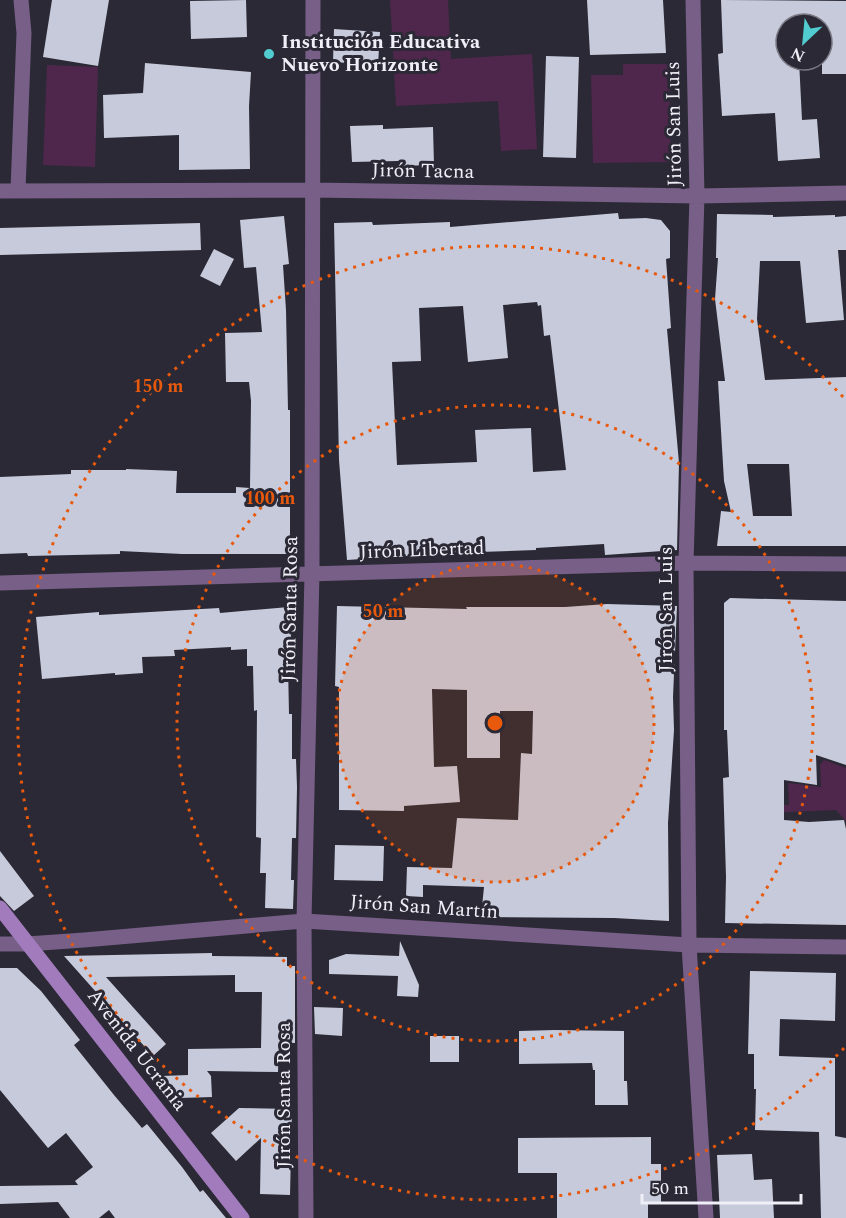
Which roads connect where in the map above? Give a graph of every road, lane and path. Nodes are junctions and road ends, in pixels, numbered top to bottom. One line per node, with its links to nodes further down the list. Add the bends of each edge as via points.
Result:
1 (21, 0): 4 (street, via 24,33)
2 (313, 0): 5 (street, Jirón Santa Rosa)
3 (693, 0): 8 (street, Jirón San Luis)
4 (18, 189): 5 (street, Jirón Tacna); 6 (street, Jirón Tacna)
5 (313, 190): 8 (street, Jirón Tacna); 11 (street, Jirón Santa Rosa)
6 (0, 191)
7 (846, 193): 8 (street, Jirón Tacna)
8 (697, 196): 9 (street, Jirón San Luis)
9 (686, 563): 10 (street, Jirón Libertad); 11 (street, Jirón Libertad); 17 (street, Jirón San Luis)
10 (846, 564)
11 (312, 574): 12 (street, Jirón Libertad); 14 (street, Jirón Santa Rosa)
12 (0, 583)
13 (0, 908): 16 (main road, Avenida Ucrania)
14 (304, 921): 16 (street, Jirón San Martín); 17 (street, Jirón San Martín); 20 (street, Jirón Santa Rosa)
15 (0, 944): 16 (street, Jirón San Martín)
16 (27, 944): 19 (main road, Avenida Ucrania)
17 (689, 945): 18 (street, Jirón San Martín); 21 (street, Jirón San Luis)
18 (846, 947)
19 (242, 1218)
20 (306, 1218)
21 (706, 1218)

